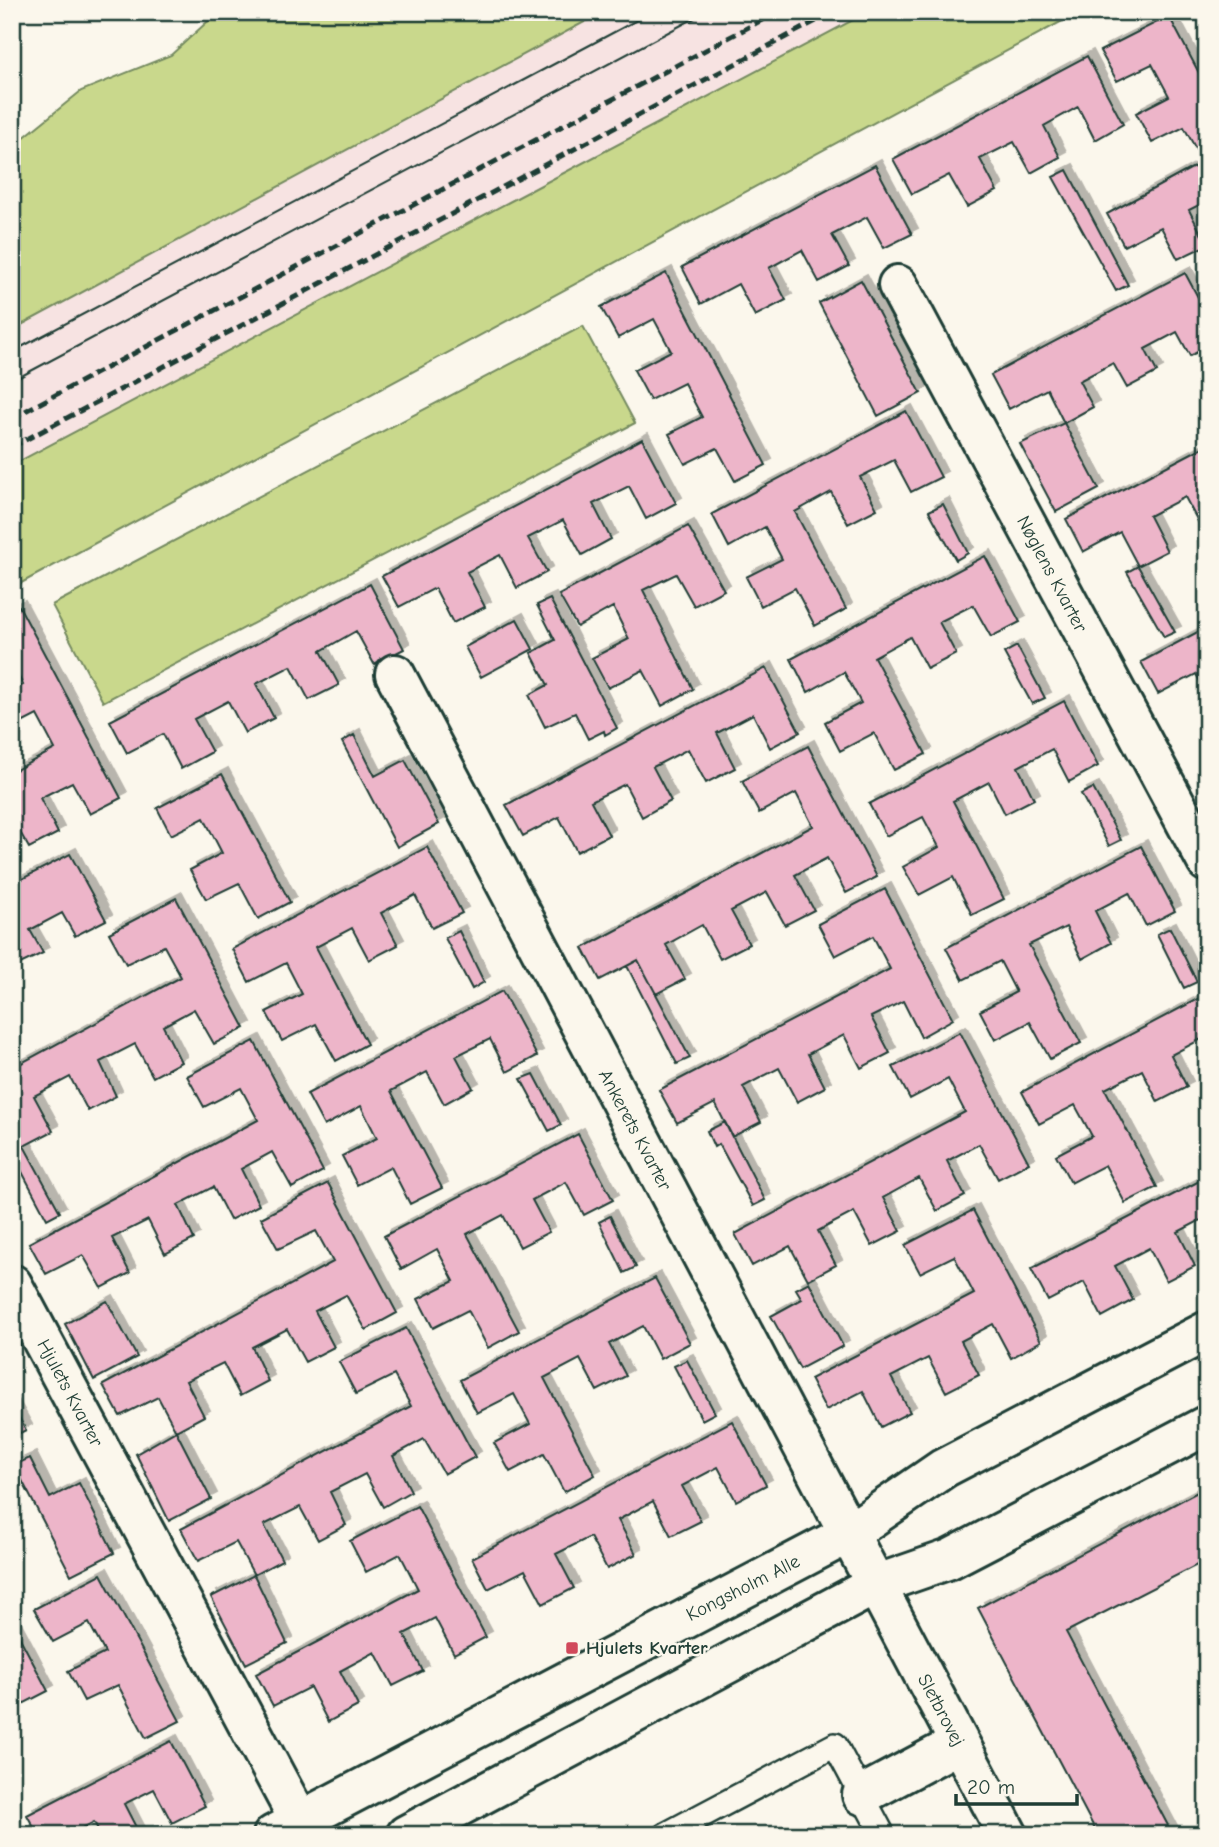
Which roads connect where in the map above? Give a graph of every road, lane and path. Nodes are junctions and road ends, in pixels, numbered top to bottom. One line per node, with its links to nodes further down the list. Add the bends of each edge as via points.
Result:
1 (898, 285): 3 (street, Nøglens Kvarter)
2 (395, 674): 7 (street, Ankerets Kvarter)
3 (1207, 862)
4 (12, 1283): 11 (street, Hjulets Kvarter)
5 (1207, 1331): 7 (street, Kongsholm Alle, via 944,1468)
6 (1207, 1425): 8 (street, via 950,1559)
7 (848, 1534): 8 (street, Ankerets Kvarter); 11 (street, Kongsholm Alle)
8 (875, 1585): 9 (street, Sletbrovej); 12 (street)
9 (958, 1744): 10 (street); 15 (street, Sletbrovej)
10 (862, 1795): 13 (lane, via 835,1745); 14 (lane)
11 (293, 1830)
12 (406, 1835)
13 (665, 1835)
14 (883, 1835)
15 (1007, 1835)

